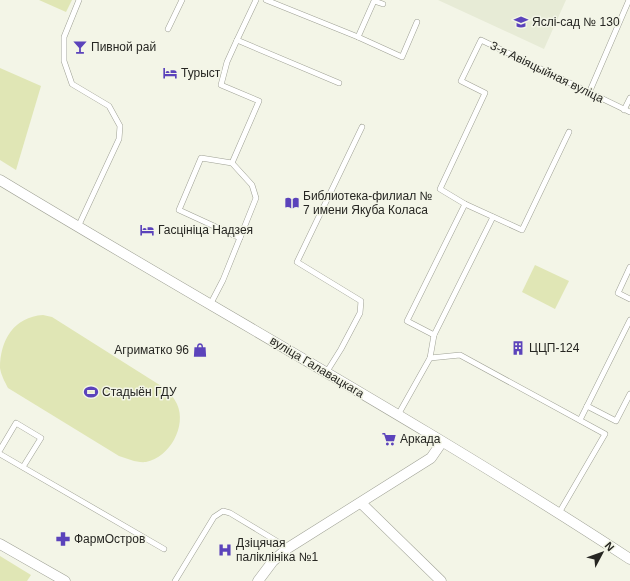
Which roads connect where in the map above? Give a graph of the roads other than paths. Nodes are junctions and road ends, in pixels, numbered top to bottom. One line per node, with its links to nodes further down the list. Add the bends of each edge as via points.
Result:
1 (79, 0): 22 (lane, via 64,37 64,61 72,84 110,106 120,126 120,139)
2 (182, 0): 8 (lane)
3 (256, 0): 10 (lane)
4 (266, 0): 9 (lane)
5 (629, 0): 12 (lane)
6 (383, 4): 9 (lane, via 374,1)
7 (417, 22): 9 (lane, via 402,57)
8 (168, 30)
9 (358, 37)
10 (237, 40): 11 (lane); 18 (lane, via 220,85 259,101)
11 (339, 83)
12 (589, 93): 14 (lane, 3-я Авіяцыйная вуліца); 20 (lane, 3-я Авіяцыйная вуліца, via 481,40 461,81 485,93 440,188)
13 (630, 98): 14 (lane)
14 (624, 110): 15 (lane, 3-я Авіяцыйная вуліца)
15 (630, 112)
16 (362, 127): 31 (lane, via 297,262 361,301 360,313)
17 (569, 132): 21 (lane, 3-я Авіяцыйная вуліца, via 522,230)
18 (232, 163): 23 (lane, via 252,185 256,198); 23 (lane, via 201,158 179,210)
19 (0, 180): 22 (street, вуліца Галавацкага)
20 (465, 204): 21 (lane, 3-я Авіяцыйная вуліца); 29 (lane, via 407,321)
21 (493, 217): 29 (lane)
22 (78, 227): 27 (street, вуліца Галавацкага)
23 (240, 238): 27 (lane)
24 (630, 267): 25 (lane)
25 (628, 279): 26 (lane, via 618,293)
26 (630, 299)
27 (210, 305): 31 (street, вуліца Галавацкага)
28 (630, 320): 33 (lane)
29 (434, 335): 30 (lane)
30 (430, 358): 34 (lane); 35 (lane, via 460,355)
31 (326, 373): 34 (street, вуліца Галавацкага)
32 (630, 394): 33 (lane, via 616,421)
33 (587, 406): 35 (lane)
34 (398, 415): 36 (street, вуліца Галавацкага)
35 (580, 420): 41 (lane, via 605,434)
36 (442, 442): 40 (street, via 431,458); 41 (street, вуліца Галавацкага)
37 (0, 450): 39 (lane, via 16,423 41,438)
38 (0, 454): 39 (lane)
39 (24, 467): 44 (lane)
40 (361, 503): 43 (street); 49 (street)
41 (559, 513): 45 (street, вуліца Галавацкага)
42 (0, 544): 46 (street)
43 (288, 548): 47 (lane, via 223,511 214,517); 48 (street)
44 (164, 549)
45 (630, 559)
46 (65, 581)
47 (175, 581)
48 (258, 581)
49 (441, 581)

